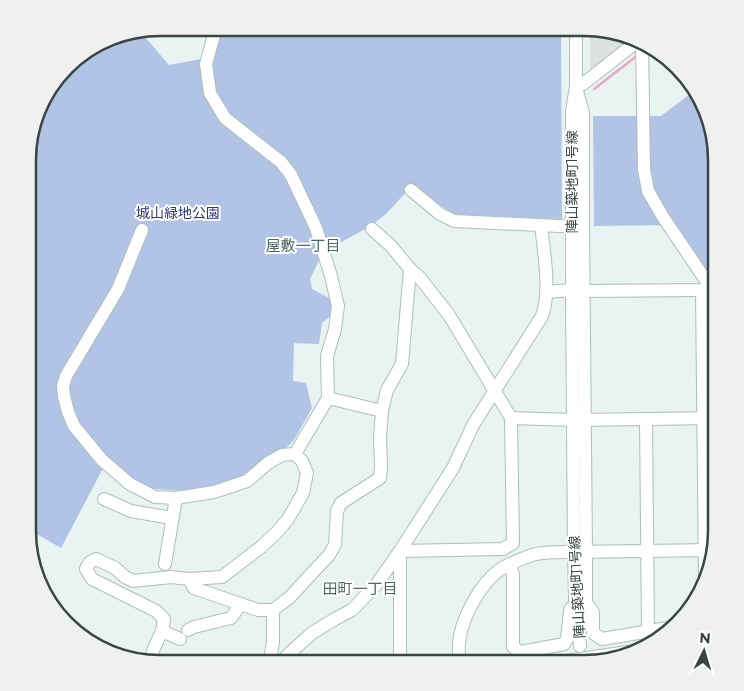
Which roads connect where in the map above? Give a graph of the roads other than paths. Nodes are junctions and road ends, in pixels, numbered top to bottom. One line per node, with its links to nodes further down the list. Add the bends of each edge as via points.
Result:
1 (214, 36): 18 (street, via 206,64 210,93 226,118 281,162 291,175 316,228 338,306 327,356)
2 (576, 37): 5 (street, 陣山築地町1号線)
3 (633, 47): 5 (street)
4 (642, 50): 12 (street, via 644,169 648,191)
5 (576, 86): 8 (street, 陣山築地町1号線, via 583,113)
6 (411, 190): 7 (street, via 440,214 454,221)
7 (542, 226): 8 (street); 15 (street)
8 (577, 227): 13 (street, 陣山築地町1号線)
9 (372, 229): 11 (street)
10 (142, 230): 26 (street, via 118,289 66,376 64,396 74,426 102,460 130,484 147,493 155,497)
11 (410, 269): 17 (street, via 449,315); 19 (street, via 402,364 387,390)
12 (707, 287)
13 (577, 290): 14 (street); 15 (street); 24 (street, 陣山築地町1号線)
14 (707, 290)
15 (547, 292): 17 (street, via 542,316)
16 (707, 323): 21 (street)
17 (495, 390): 20 (street); 30 (street, via 473,425 453,468)
18 (328, 398): 19 (street); 25 (street)
19 (382, 411): 39 (street, via 380,478 341,503 337,511 335,545 329,555 289,598)
20 (511, 418): 24 (street); 30 (street, via 513,543 503,549)
21 (703, 418): 22 (street); 23 (street); 29 (street)
22 (708, 418)
23 (646, 419): 24 (street); 32 (street)
24 (579, 420): 33 (street, 陣山築地町1号線)
25 (295, 454): 26 (street, via 282,455 247,481 214,492); 36 (street, via 307,473 303,493 277,532 222,577)
26 (176, 498): 28 (street)
27 (104, 500): 28 (street, via 131,511)
28 (172, 518): 34 (street)
29 (708, 538)
30 (400, 550): 44 (street); 47 (street, via 376,585 352,610 312,632)
31 (706, 550): 32 (street)
32 (647, 551): 33 (street); 42 (street)
33 (580, 552): 35 (street, via 533,555); 37 (street, 陣山築地町1号線)
34 (165, 564)
35 (509, 565): 37 (street, via 513,574 513,647 521,652 564,644 570,611); 45 (street, via 489,578 466,614)
36 (189, 579): 38 (street, via 194,588); 41 (street, via 171,577 133,581 96,559 86,569 92,579 156,610 164,619)
37 (581, 601): 42 (street, via 593,612 593,633 602,639)
38 (241, 604): 39 (street, via 258,610); 41 (street, via 232,618 184,634)
39 (273, 610): 46 (street)
40 (659, 629): 42 (street)
41 (162, 631): 43 (street)
42 (648, 631)
43 (152, 654)
44 (399, 654)
45 (459, 654)
46 (271, 655)
47 (288, 655)

